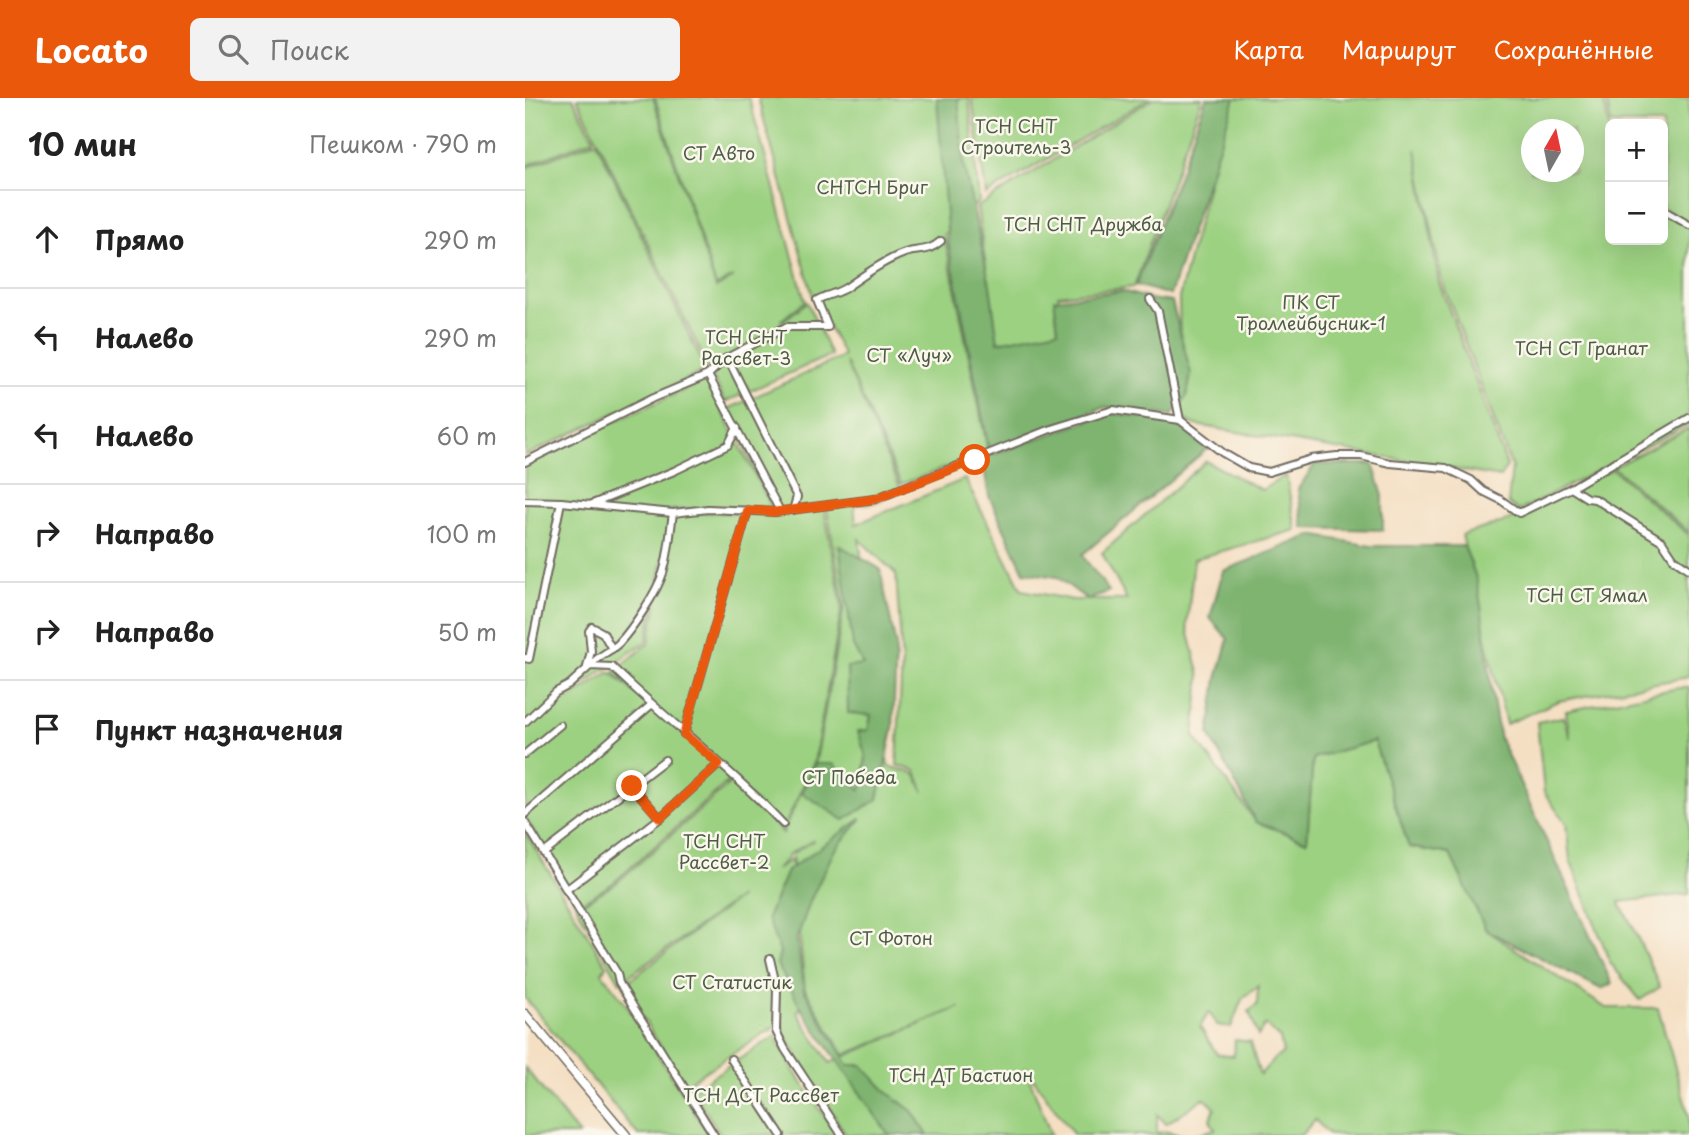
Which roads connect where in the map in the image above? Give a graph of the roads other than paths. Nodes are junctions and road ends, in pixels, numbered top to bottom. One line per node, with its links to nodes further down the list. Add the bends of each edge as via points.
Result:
1 (1668, 213): 2 (street)
2 (1689, 225)
3 (941, 241): 5 (street, via 932,248 906,253 817,300 828,327 786,327)
4 (1150, 299): 8 (street, via 1158,311)
5 (728, 359): 6 (street); 16 (street, via 797,497)
6 (708, 375): 9 (street); 10 (street)
7 (1689, 418): 11 (street)
8 (1180, 420): 11 (street, via 1249,468 1269,472 1336,456 1446,468 1519,513); 16 (street, via 1113,410 1100,413 875,499)
9 (737, 428): 14 (street, via 728,445); 17 (street)
10 (525, 462)
11 (1571, 488): 19 (street, via 1662,541 1674,559)
12 (525, 501): 13 (street)
13 (561, 502): 14 (street); 21 (street, via 529,659)
14 (588, 506): 18 (street)
15 (748, 510): 17 (street); 18 (street); 26 (street)
16 (793, 510): 17 (street)
17 (780, 511)
18 (673, 513): 20 (street, via 663,574 642,614)
19 (1689, 569)
20 (612, 649): 22 (street, via 597,656); 22 (street, via 603,633 592,627)
21 (525, 658)
22 (588, 668): 23 (street, via 612,667); 24 (street)
23 (651, 705): 26 (street); 31 (street)
24 (525, 722)
25 (560, 725): 27 (street)
26 (684, 734): 29 (street)
27 (525, 754)
28 (666, 760): 30 (street)
29 (719, 764): 32 (street); 34 (street)
30 (632, 786): 32 (street); 35 (street)
31 (525, 814)
32 (660, 818): 36 (street)
33 (525, 822): 35 (street)
34 (783, 824)
35 (544, 853): 36 (street)
36 (566, 890): 41 (street)
37 (770, 959): 43 (street, via 777,989 776,1031)
38 (525, 1014): 40 (main road)
39 (731, 1059): 42 (street)
40 (626, 1135)
41 (714, 1135)
42 (781, 1135)
43 (842, 1135)

